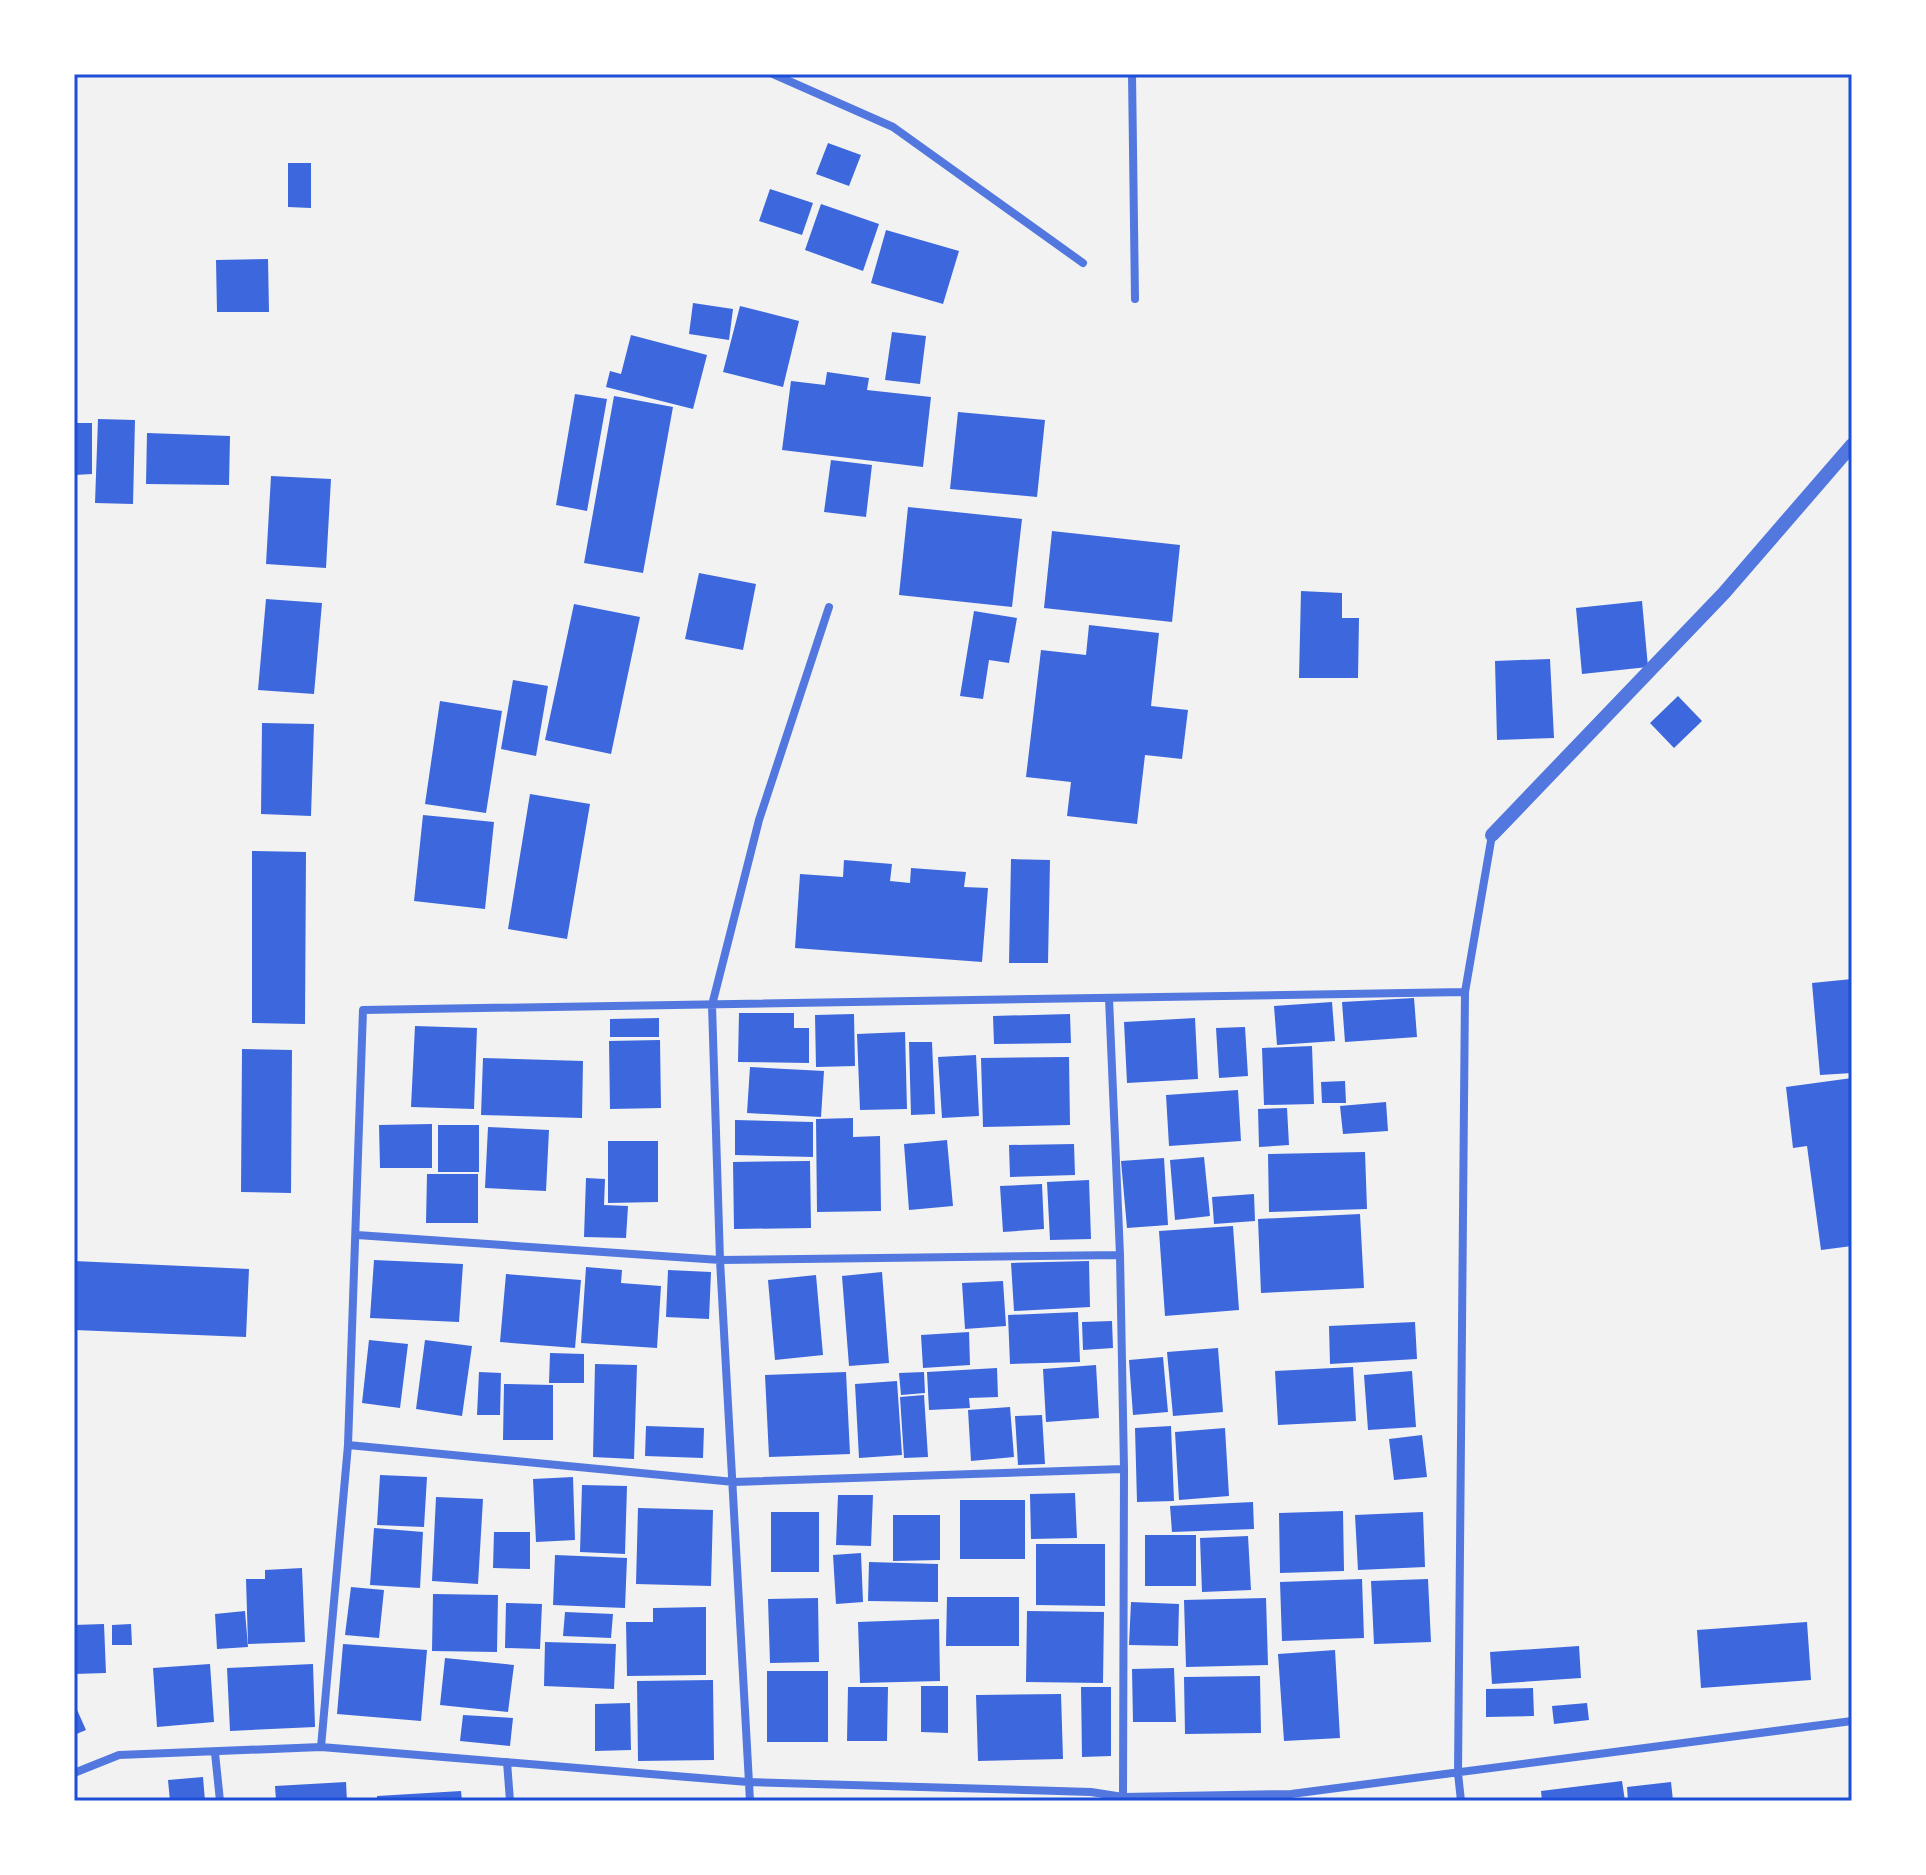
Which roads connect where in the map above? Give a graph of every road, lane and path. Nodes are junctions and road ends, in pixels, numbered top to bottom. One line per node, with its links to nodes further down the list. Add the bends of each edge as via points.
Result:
1 (773, 74): 3 (street, via 893,127)
2 (1132, 74): 4 (street)
3 (1083, 263)
4 (1135, 299)
5 (1852, 445): 7 (street, via 1724,593)
6 (829, 607): 10 (street, via 759,820)
7 (1492, 835): 8 (street)
8 (1465, 992): 9 (street); 22 (street)
9 (1109, 998): 10 (street); 12 (street)
10 (712, 1005): 11 (street, via 363,1010); 13 (street)
11 (357, 1235): 13 (street); 14 (street)
12 (1120, 1255): 13 (street); 15 (street)
13 (720, 1260): 16 (street)
14 (348, 1445): 16 (street); 18 (street)
15 (1124, 1469): 16 (street); 25 (street)
16 (734, 1482): 23 (street)
17 (1852, 1721): 22 (street)
18 (321, 1747): 19 (street); 20 (street)
19 (215, 1753): 21 (street, via 119,1755); 27 (street)
20 (507, 1762): 23 (street); 28 (street)
21 (74, 1773)
22 (1458, 1773): 26 (street); 30 (street)
23 (748, 1782): 24 (street); 29 (street)
24 (1090, 1797): 25 (street)
25 (1123, 1797): 26 (street)
26 (1292, 1797)
27 (220, 1801)
28 (510, 1801)
29 (750, 1801)
30 (1461, 1801)

